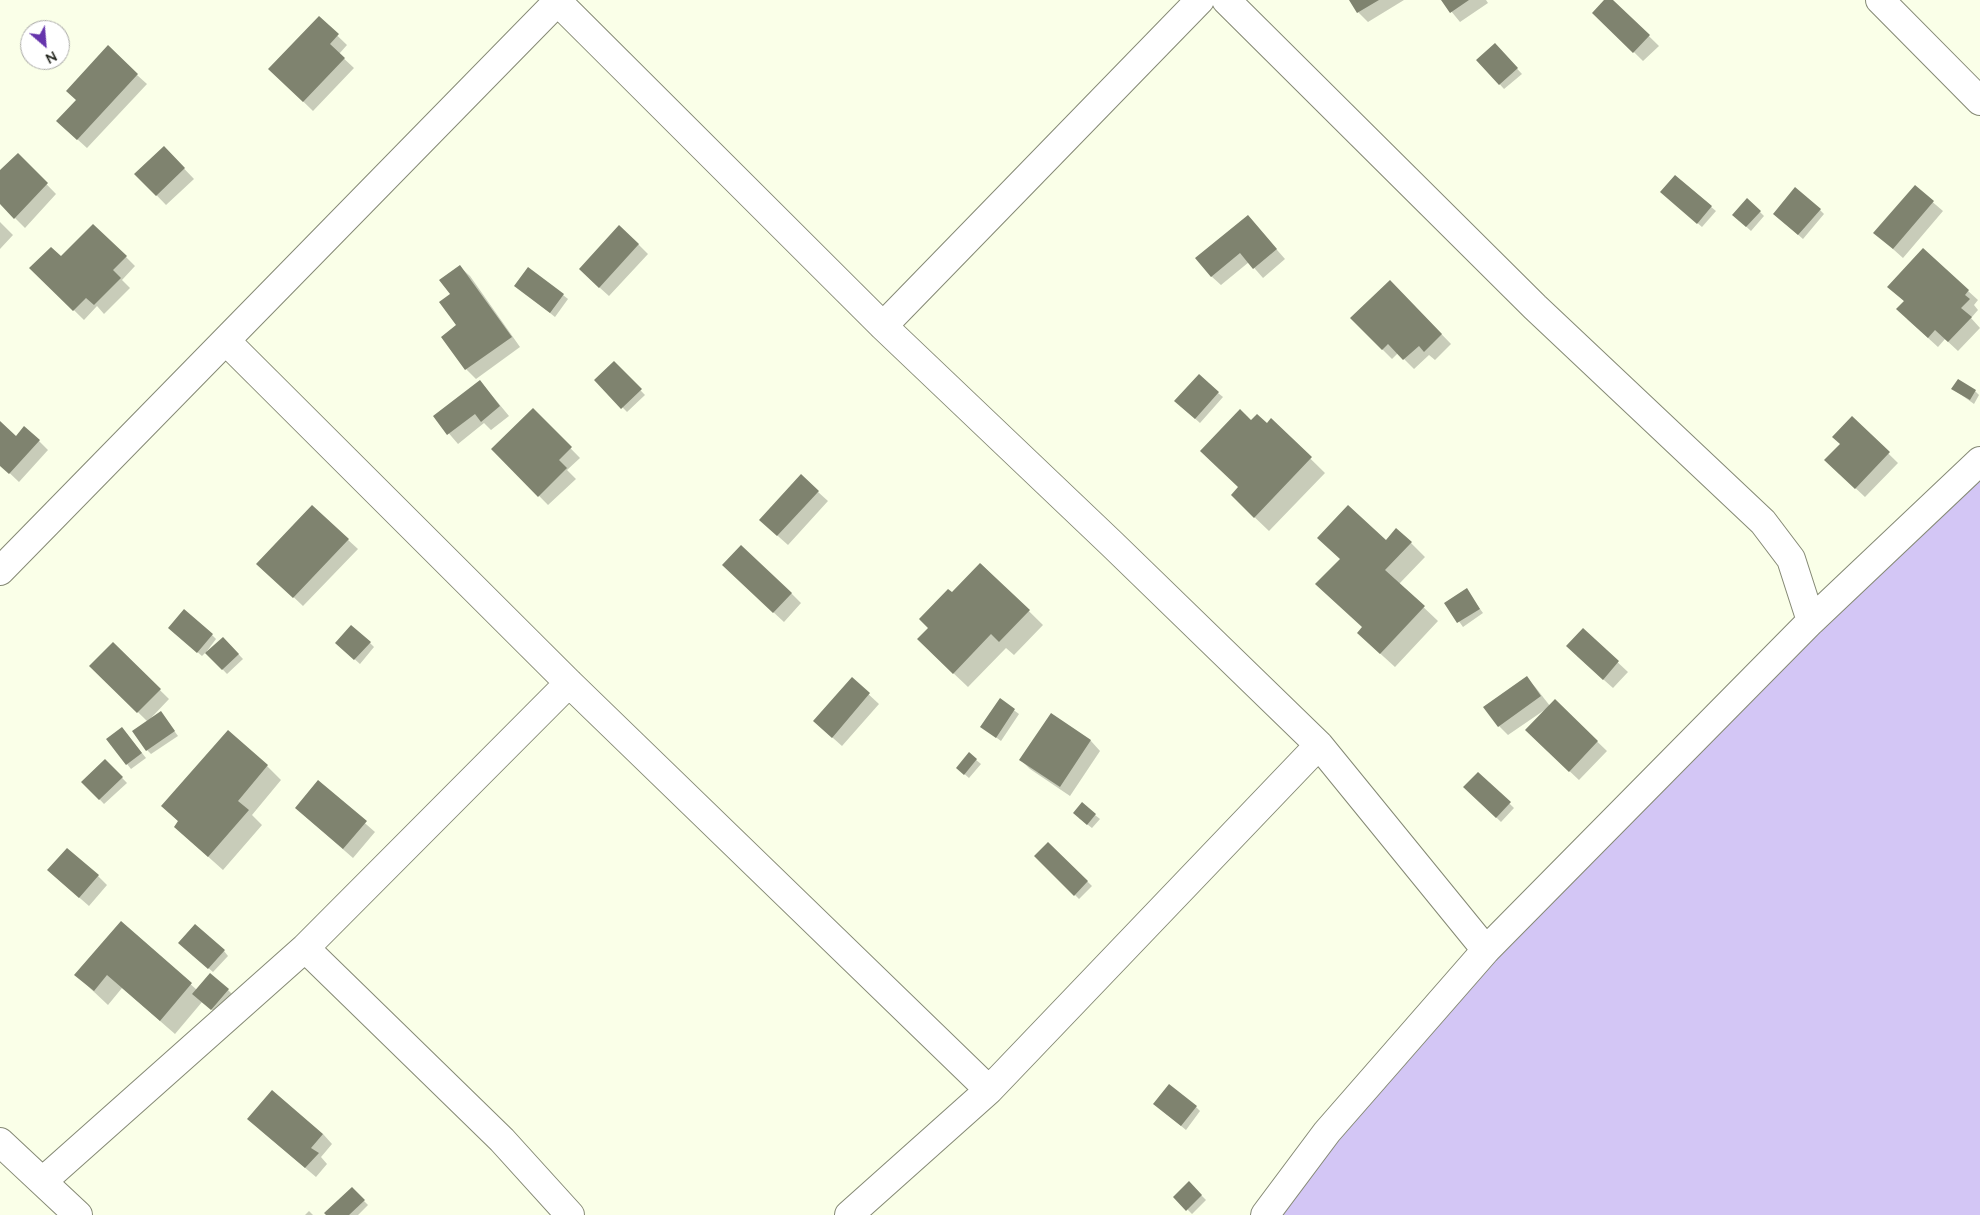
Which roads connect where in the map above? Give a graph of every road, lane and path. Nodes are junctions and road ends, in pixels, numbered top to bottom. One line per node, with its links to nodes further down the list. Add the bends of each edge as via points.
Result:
1 (1200, 0): 6 (street)
2 (1226, 0): 10 (street, via 1535,307 1763,522 1791,559)
3 (1880, 0): 5 (street)
4 (558, 1): 6 (street); 7 (street)
5 (1980, 101)
6 (883, 326): 12 (street)
7 (226, 341): 9 (street); 11 (street)
8 (1980, 461): 10 (street)
9 (0, 571)
10 (1811, 621): 14 (street)
11 (569, 683): 13 (street); 15 (street)
12 (1319, 745): 14 (street); 15 (street)
13 (305, 948): 17 (street); 19 (street, via 502,1140)
14 (1486, 950): 21 (street, via 1326,1132)
15 (989, 1090): 20 (street)
16 (0, 1142): 17 (street)
17 (43, 1182): 18 (street)
18 (78, 1215)
19 (570, 1215)
20 (850, 1215)
21 (1265, 1215)

